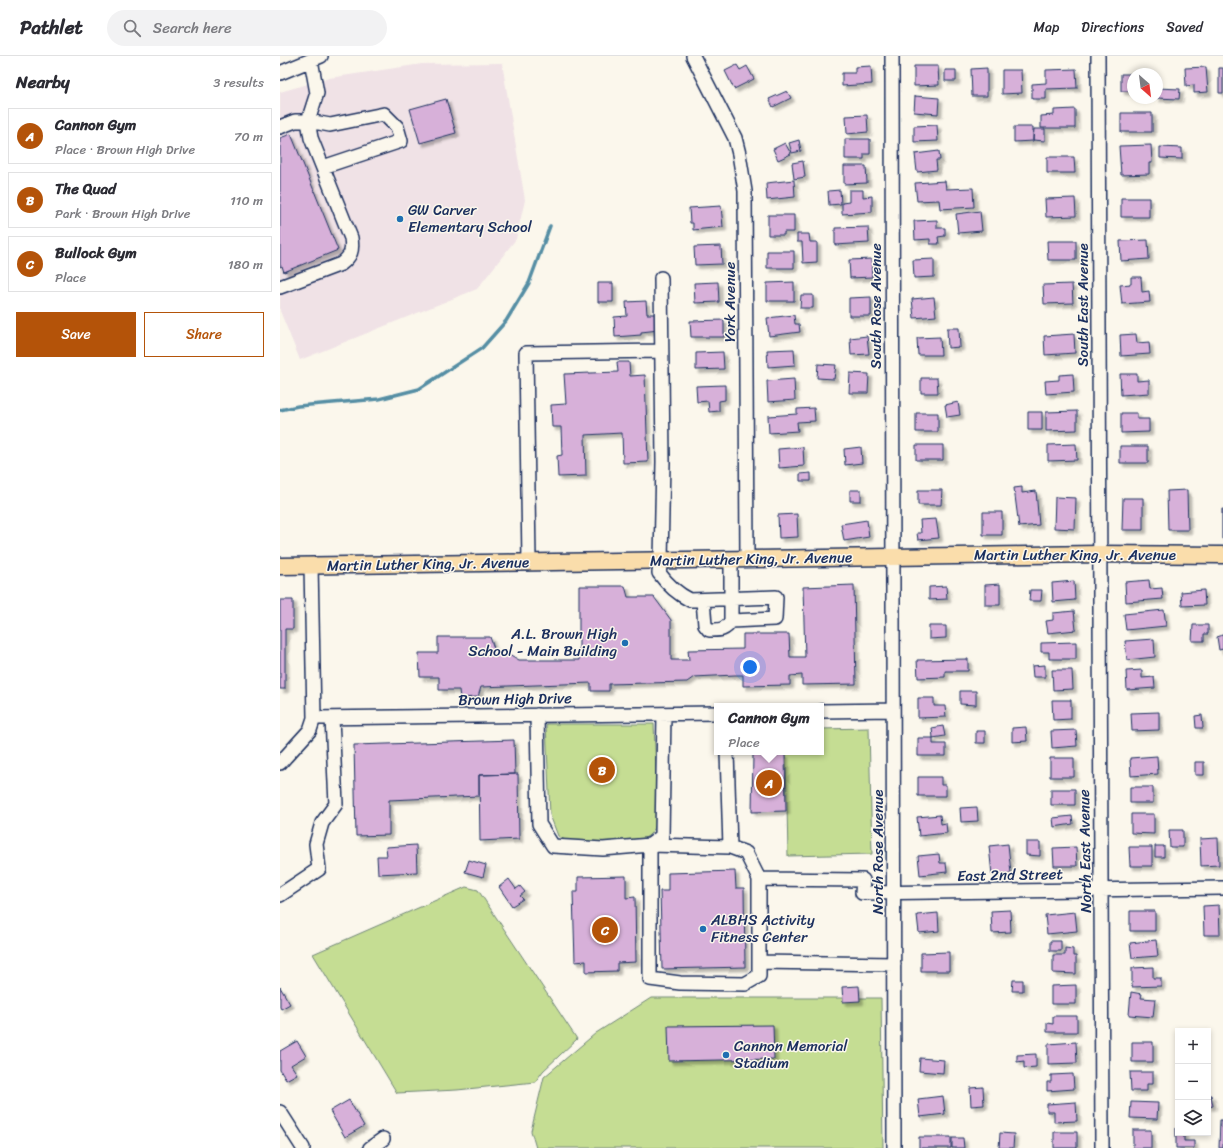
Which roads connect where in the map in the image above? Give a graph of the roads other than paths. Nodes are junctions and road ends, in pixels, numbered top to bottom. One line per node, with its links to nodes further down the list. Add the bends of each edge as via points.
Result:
1 (693, 56): 15 (street, York Avenue, via 735,138 745,191)
2 (892, 56): 14 (street, South Rose Avenue)
3 (1098, 56): 12 (street, South East Avenue)
4 (316, 58): 5 (street); 6 (street, via 318,93)
5 (280, 73)
6 (308, 121): 7 (street, via 296,121); 8 (street, via 311,138); 8 (street, via 330,125 384,114 397,127 401,141)
7 (280, 127)
8 (323, 167): 10 (street, via 352,238 353,249 349,258 341,264)
9 (661, 278): 11 (street)
10 (280, 287)
11 (661, 351): 16 (street); 17 (street, via 526,353)
12 (1099, 554): 13 (main road, Martin Luther King, Jr. Avenue); 14 (main road, Martin Luther King, Jr. Avenue); 36 (street, North East Avenue)
13 (1223, 555)
14 (892, 557): 15 (main road, Martin Luther King, Jr. Avenue); 23 (street, North Rose Avenue)
15 (739, 559): 16 (main road, Martin Luther King, Jr. Avenue); 20 (street, York Avenue)
16 (661, 560): 17 (main road, Martin Luther King, Jr. Avenue); 21 (street, via 658,573 666,583 690,600)
17 (529, 562): 18 (main road, Martin Luther King, Jr. Avenue)
18 (311, 565): 19 (main road, Martin Luther King, Jr. Avenue); 28 (street)
19 (280, 566)
20 (730, 599): 21 (street); 22 (street, York Avenue); 22 (street, via 776,598 775,619)
21 (703, 600): 22 (street, via 703,620 709,630 722,630)
22 (730, 621)
23 (893, 710): 24 (street); 37 (street, North Rose Avenue)
24 (824, 711)
25 (714, 713): 26 (street, Brown High Drive)
26 (664, 714): 27 (street, Brown High Drive); 32 (street, via 662,836)
27 (537, 715): 29 (street, Brown High Drive); 32 (street, via 539,824 553,846 603,849)
28 (314, 718): 29 (street, Brown High Drive); 31 (street, via 310,730)
29 (332, 718): 38 (street, via 336,804 322,823 316,844 319,869)
30 (727, 755): 33 (street)
31 (280, 763)
32 (650, 845): 33 (street); 39 (street, via 650,979 680,983 745,984 759,976)
33 (730, 847): 34 (street, via 746,853)
34 (759, 879): 37 (street, East 2nd Street, via 863,880 862,893); 39 (street)
35 (1223, 888): 36 (street, East 2nd Street)
36 (1102, 890): 37 (street, East 2nd Street); 46 (street, North East Avenue)
37 (894, 893): 40 (street, North Rose Avenue)
38 (280, 895)
39 (759, 962): 40 (street)
40 (894, 964): 45 (street, North Rose Avenue)
41 (280, 1112): 43 (street)
42 (383, 1139): 44 (street)
43 (303, 1148)
44 (370, 1148)
45 (894, 1148)
46 (1102, 1148)

